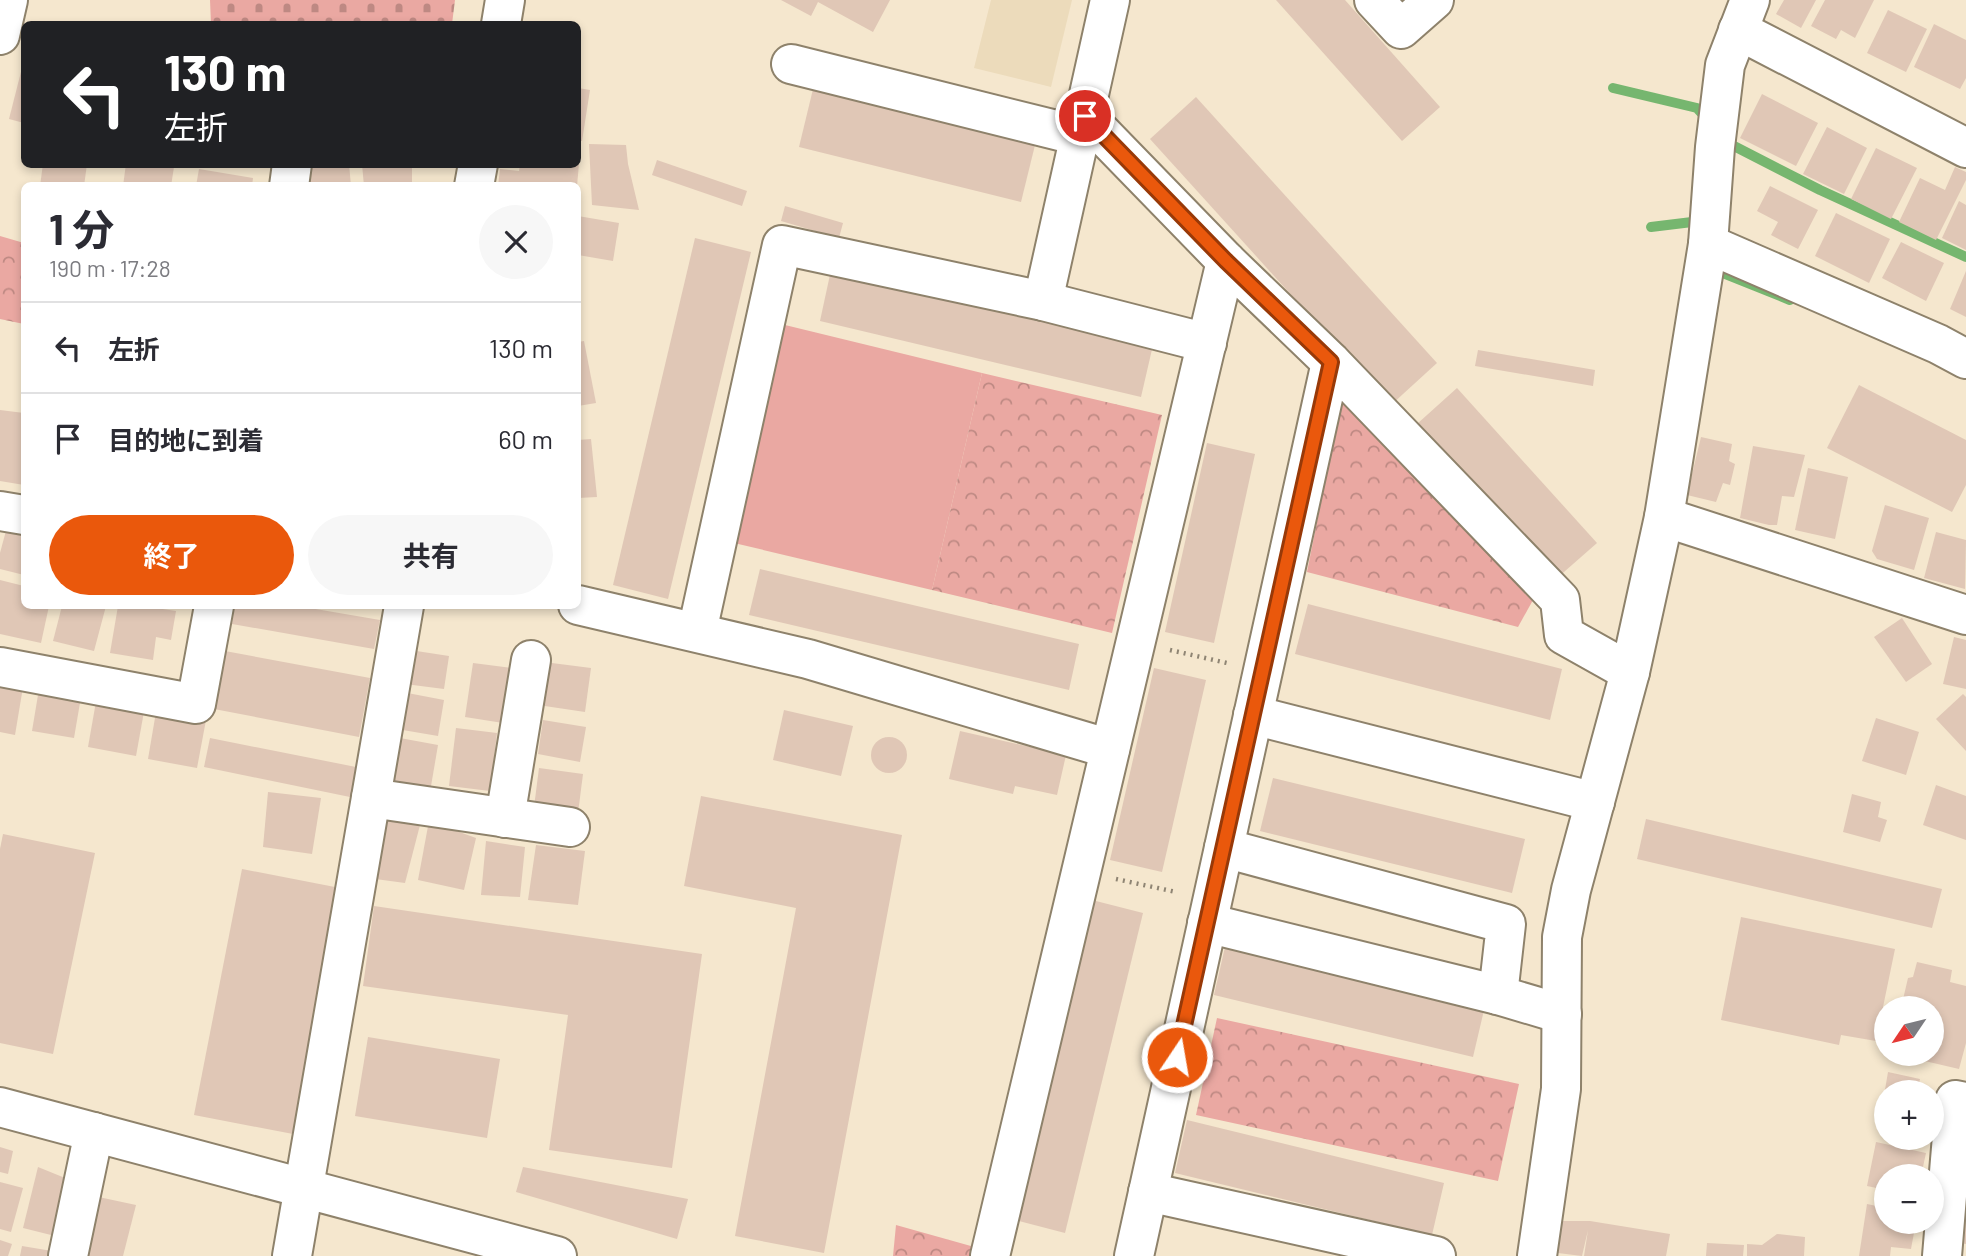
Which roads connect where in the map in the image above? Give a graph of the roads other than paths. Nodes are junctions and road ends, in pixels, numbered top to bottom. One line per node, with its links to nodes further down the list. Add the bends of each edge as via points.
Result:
1 (8, 0): 8 (street)
2 (505, 0): 7 (street)
3 (1110, 0): 10 (street)
4 (1374, 0): 5 (street, via 1401,29)
5 (1434, 0)
6 (1744, 15): 11 (street); 12 (street, via 1725,65)
7 (502, 21)
8 (0, 35)
9 (791, 64): 10 (street)
10 (1082, 126): 13 (street); 14 (street)
11 (1966, 148)
12 (1708, 244): 16 (street); 20 (street)
13 (1226, 261): 15 (street); 17 (street)
14 (1043, 301): 15 (street); 25 (street, via 782,245)
15 (1207, 343): 30 (street)
16 (1966, 359)
17 (1331, 362): 28 (street, via 1560,600 1564,635); 29 (street)
18 (0, 511): 19 (street)
19 (21, 515)
20 (1664, 517): 24 (street); 28 (street)
21 (581, 606): 25 (street)
22 (213, 609): 27 (street, via 195,704)
23 (403, 609): 31 (street)
24 (1966, 615)
25 (697, 632): 30 (street, via 808,659)
26 (531, 660): 33 (street)
27 (0, 667)
28 (1630, 672): 32 (street)
29 (1253, 715): 32 (street); 35 (street)
30 (1111, 749): 47 (street)
31 (371, 798): 33 (street); 42 (street)
32 (1595, 802): 38 (street, via 1562,937)
33 (505, 818): 34 (street)
34 (570, 827)
35 (1224, 848): 36 (street); 37 (street, via 1506,924)
36 (1210, 911): 37 (street); 43 (street)
37 (1498, 995): 38 (street)
38 (1562, 1014): 50 (street, via 1561,1089)
39 (1966, 1102): 51 (street, via 1955,1100)
40 (0, 1107): 41 (street)
41 (94, 1132): 42 (street); 44 (street)
42 (303, 1189): 45 (street); 46 (street)
43 (1148, 1192): 48 (street); 49 (street)
44 (68, 1256)
45 (292, 1256)
46 (557, 1256)
47 (990, 1256)
48 (1134, 1256)
49 (1436, 1256)
50 (1537, 1256)
51 (1942, 1256)

